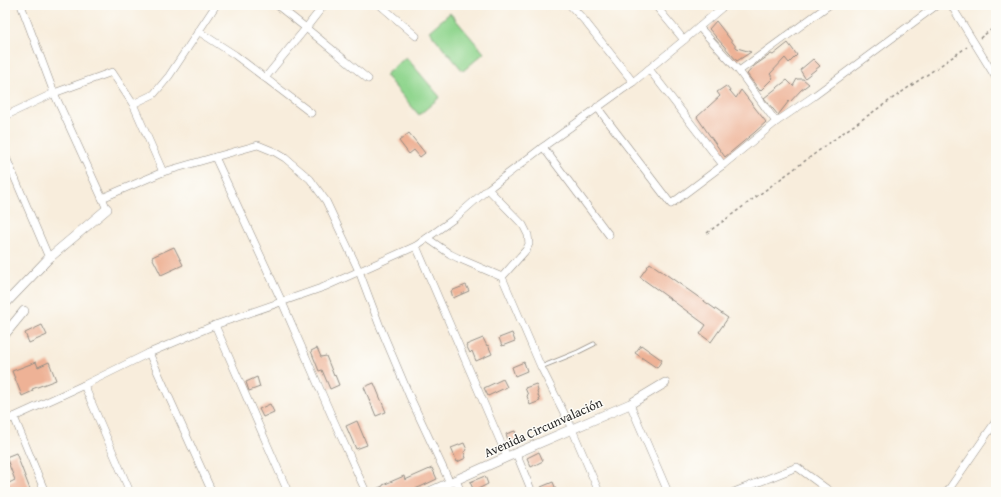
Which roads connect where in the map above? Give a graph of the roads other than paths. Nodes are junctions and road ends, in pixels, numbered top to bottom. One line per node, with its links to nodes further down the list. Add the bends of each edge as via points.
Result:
1 (21, 5): 23 (street)
2 (216, 5): 14 (street)
3 (277, 5): 13 (street)
4 (324, 5): 13 (street)
5 (380, 5): 15 (street)
6 (570, 5): 22 (street)
7 (655, 5): 16 (street)
8 (725, 5): 12 (street)
9 (829, 5): 18 (street)
10 (937, 5): 28 (street)
11 (951, 5): 20 (street)
12 (699, 27): 16 (street); 18 (street)
13 (306, 28): 19 (street); 21 (street)
14 (198, 31): 19 (street); 24 (street, via 154,94)
15 (416, 36)
16 (684, 40): 17 (street)
17 (649, 69): 22 (street); 32 (street)
18 (739, 72): 28 (street)
19 (265, 78): 26 (street)
20 (996, 78)
21 (368, 79)
22 (633, 82): 25 (street)
23 (54, 93): 24 (street, via 112,72); 27 (street); 35 (street)
24 (133, 104): 33 (street)
25 (597, 107): 29 (street); 32 (street, via 671,204)
26 (311, 112)
27 (5, 116)
28 (776, 122): 32 (street)
29 (543, 147): 34 (street); 37 (street)
30 (5, 155): 40 (street)
31 (215, 157): 33 (street); 41 (street, via 258,145 285,158 310,179 326,201); 43 (street)
32 (723, 165)
33 (164, 172): 35 (street)
34 (488, 189): 38 (street); 42 (street, via 523,225 528,235 529,244 526,250)
35 (102, 198): 36 (street)
36 (107, 209): 40 (street)
37 (609, 234)
38 (427, 238): 39 (street); 42 (street, via 454,256)
39 (416, 246): 41 (street); 58 (street)
40 (49, 258): 44 (street)
41 (359, 271): 43 (street); 59 (street, via 410,395)
42 (502, 277): 50 (street)
43 (282, 302): 46 (street); 64 (street)
44 (5, 304)
45 (24, 311): 47 (street)
46 (215, 325): 49 (street); 63 (street)
47 (5, 334)
48 (594, 344): 50 (lane)
49 (149, 353): 52 (street); 62 (street)
50 (541, 367): 57 (street)
51 (665, 382): 53 (street, Avenida Circunvalación)
52 (84, 386): 54 (street); 61 (street)
53 (630, 404): 57 (street, Avenida Circunvalación); 69 (street)
54 (14, 416): 55 (street); 60 (street)
55 (5, 421)
56 (996, 421): 72 (street)
57 (572, 429): 58 (street, Avenida Circunvalación); 68 (street)
58 (511, 455): 59 (street, Avenida Circunvalación); 67 (street)
59 (453, 481): 65 (street, Avenida Circunvalación); 66 (street)
60 (45, 492)
61 (130, 492)
62 (212, 492)
63 (288, 492)
64 (366, 492)
65 (429, 492)
66 (461, 492)
67 (532, 492)
68 (599, 492)
69 (668, 492)
70 (734, 492): 71 (street, via 796,467)
71 (831, 492)
72 (947, 492)

